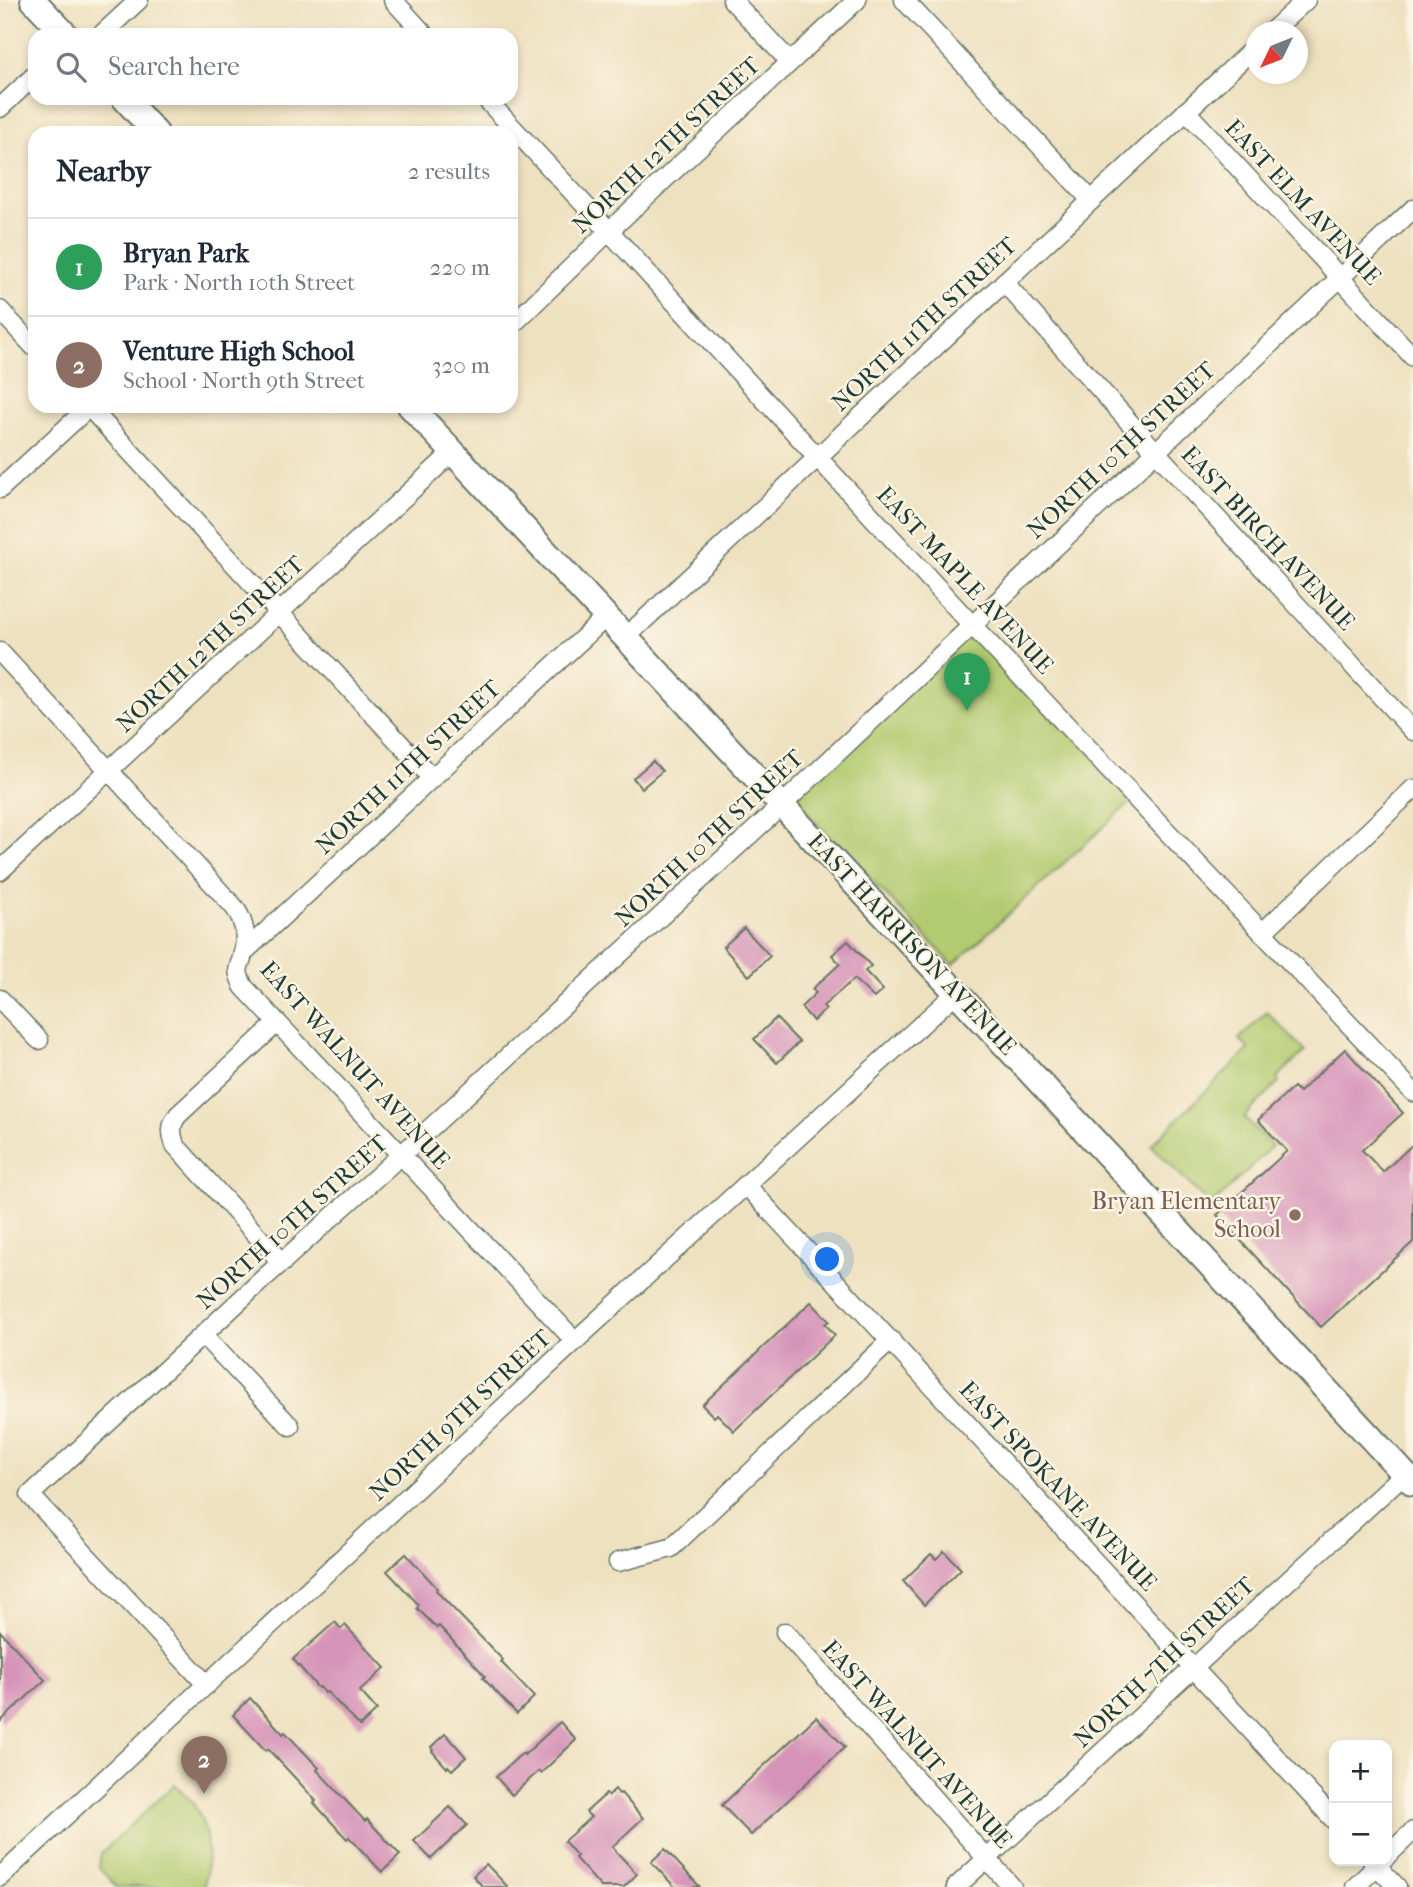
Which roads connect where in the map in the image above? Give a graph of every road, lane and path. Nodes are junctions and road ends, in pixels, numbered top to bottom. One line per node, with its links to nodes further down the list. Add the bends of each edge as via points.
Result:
1 (33, 0): 9 (street)
2 (139, 0): 10 (street)
3 (393, 0): 11 (street)
4 (732, 0): 13 (street)
5 (856, 0): 13 (street, NORTH 12TH STREET)
6 (904, 0): 22 (street)
7 (1306, 0): 8 (street)
8 (1283, 21)
9 (59, 28)
10 (109, 28)
11 (419, 28)
12 (1245, 55): 18 (street, NORTH 11TH STREET)
13 (790, 62): 24 (street, NORTH 12TH STREET)
14 (28, 82): 17 (street)
15 (130, 105): 19 (street)
16 (492, 105): 20 (street, EAST MAPLE AVENUE)
17 (0, 108)
18 (1186, 111): 22 (street, NORTH 11TH STREET); 25 (street, EAST ELM AVENUE)
19 (150, 126)
20 (511, 126)
21 (518, 133): 24 (street, EAST MAPLE AVENUE)
22 (1091, 200): 26 (street, NORTH 11TH STREET)
23 (1413, 209): 25 (street, NORTH 10TH STREET)
24 (609, 230): 28 (street, NORTH 12TH STREET); 36 (street, EAST MAPLE AVENUE)
25 (1340, 278): 30 (street, EAST ELM AVENUE); 35 (street, NORTH 10TH STREET)
26 (1004, 282): 35 (street, EAST BIRCH AVENUE); 36 (street, NORTH 11TH STREET)
27 (0, 310): 29 (street)
28 (518, 319)
29 (28, 340)
30 (1413, 357)
31 (81, 413): 37 (street)
32 (95, 413): 38 (street)
33 (422, 413): 34 (street, EAST HARRISON AVENUE)
34 (453, 452): 38 (street, NORTH 12TH STREET); 39 (street, EAST HARRISON AVENUE)
35 (1155, 452): 40 (street, NORTH 10TH STREET); 43 (street, EAST BIRCH AVENUE)
36 (818, 456): 40 (street, EAST MAPLE AVENUE); 41 (street, NORTH 11TH STREET)
37 (0, 489)
38 (280, 613): 44 (street, NORTH 12TH STREET); 45 (street)
39 (606, 617): 41 (street, EAST HARRISON AVENUE); 45 (street, NORTH 11TH STREET)
40 (971, 624): 47 (street, NORTH 10TH STREET); 49 (street, EAST MAPLE AVENUE)
41 (626, 637): 47 (street, EAST HARRISON AVENUE)
42 (0, 652): 44 (street, EAST WALNUT AVENUE)
43 (1413, 731)
44 (108, 771): 48 (street, NORTH 12TH STREET); 50 (street, EAST WALNUT AVENUE, via 235,908 246,930)
45 (432, 778): 50 (street, NORTH 11TH STREET)
46 (1413, 789): 49 (street)
47 (782, 805): 51 (street, EAST HARRISON AVENUE); 56 (street, NORTH 10TH STREET)
48 (0, 871)
49 (1262, 933): 55 (street, EAST MAPLE AVENUE)
50 (243, 953): 53 (street, EAST WALNUT AVENUE, via 238,969 243,986)
51 (957, 992): 57 (street, NORTH 9TH STREET); 63 (street, EAST HARRISON AVENUE)
52 (0, 999): 54 (street)
53 (278, 1023): 56 (street, EAST WALNUT AVENUE); 58 (street, via 178,1115 171,1135 175,1145)
54 (39, 1041)
55 (1413, 1092)
56 (401, 1155): 58 (street, NORTH 10TH STREET); 61 (street, EAST WALNUT AVENUE)
57 (746, 1185): 60 (street, EAST SPOKANE AVENUE); 61 (street, NORTH 9TH STREET)
58 (282, 1262): 59 (street, NORTH 10TH STREET)
59 (204, 1336): 62 (street); 67 (street, NORTH 10TH STREET, via 30,1495)
60 (891, 1340): 64 (street, via 671,1548); 66 (street, EAST SPOKANE AVENUE)
61 (575, 1341): 67 (street, NORTH 9TH STREET)
62 (290, 1426)
63 (1409, 1479): 66 (street, NORTH 7TH STREET)
64 (618, 1562)
65 (785, 1632): 71 (street, EAST WALNUT AVENUE)
66 (1194, 1669): 68 (street, EAST SPOKANE AVENUE); 71 (street, NORTH 7TH STREET)
67 (207, 1685): 74 (street, NORTH 9TH STREET)
68 (1329, 1815)
69 (1413, 1831): 70 (street)
70 (1392, 1850)
71 (986, 1859): 75 (street, NORTH 7TH STREET); 76 (street, EAST WALNUT AVENUE)
72 (1374, 1866): 77 (street)
73 (1382, 1866): 78 (street)
74 (0, 1877)
75 (957, 1887)
76 (1012, 1887)
77 (1354, 1887)
78 (1396, 1887)

